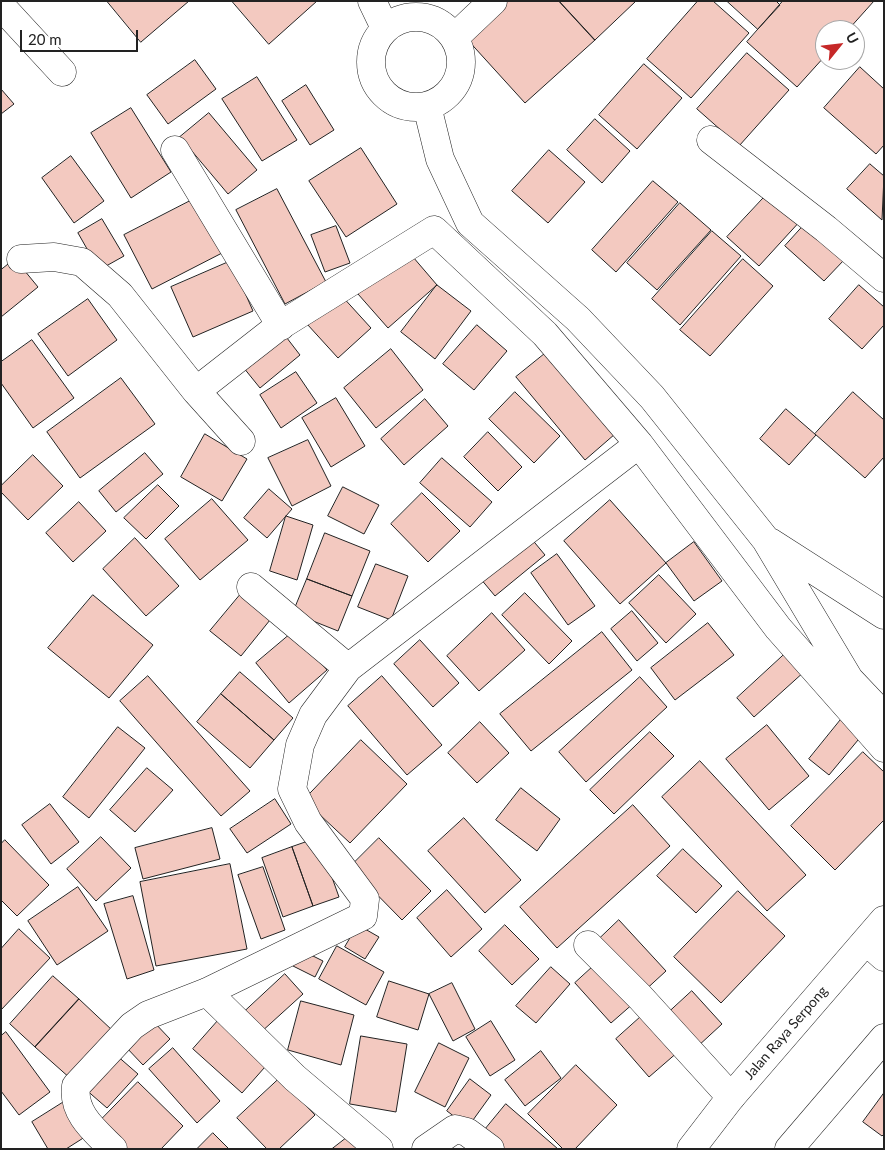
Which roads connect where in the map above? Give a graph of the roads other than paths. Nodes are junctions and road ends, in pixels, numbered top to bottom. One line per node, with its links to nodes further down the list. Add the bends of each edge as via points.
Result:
1 (372, 1): 5 (street)
2 (493, 1): 4 (street)
3 (1, 6): 6 (street)
4 (442, 20): 5 (street, via 410,16); 7 (street, via 461,58 457,78 446,97)
5 (385, 28): 7 (street, via 373,45 370,64 375,84 389,98 407,107)
6 (62, 72)
7 (427, 106): 16 (street, via 440,159 470,223 585,326 652,397)
8 (711, 140): 11 (street)
9 (175, 150): 12 (street)
10 (20, 259): 13 (street, via 54,257 82,262 120,295)
11 (884, 278)
12 (280, 326): 13 (street); 15 (street, via 434,230 545,334)
13 (196, 391): 14 (street)
14 (241, 441)
15 (639, 444): 19 (street); 21 (street, via 778,628)
16 (766, 540): 18 (street); 20 (street, via 849,680)
17 (251, 587): 19 (street)
18 (884, 615)
19 (348, 668): 25 (street, via 312,715 300,745 292,789 308,822 365,899 363,916)
20 (884, 716)
21 (884, 748)
22 (884, 920): 24 (street, Jalan Raya Serpong)
23 (588, 944): 27 (street)
24 (875, 949): 27 (street, Jalan Raya Serpong)
25 (207, 992): 28 (street, via 148,1014 132,1026 76,1086 74,1096 85,1121); 29 (street, via 295,1078)
26 (884, 1038): 33 (street)
27 (731, 1098): 32 (street, Jalan Raya Serpong)
28 (113, 1149)
29 (379, 1149)
30 (426, 1149): 31 (street, via 455,1130 467,1132)
31 (490, 1149)
32 (690, 1149)
33 (789, 1149)

